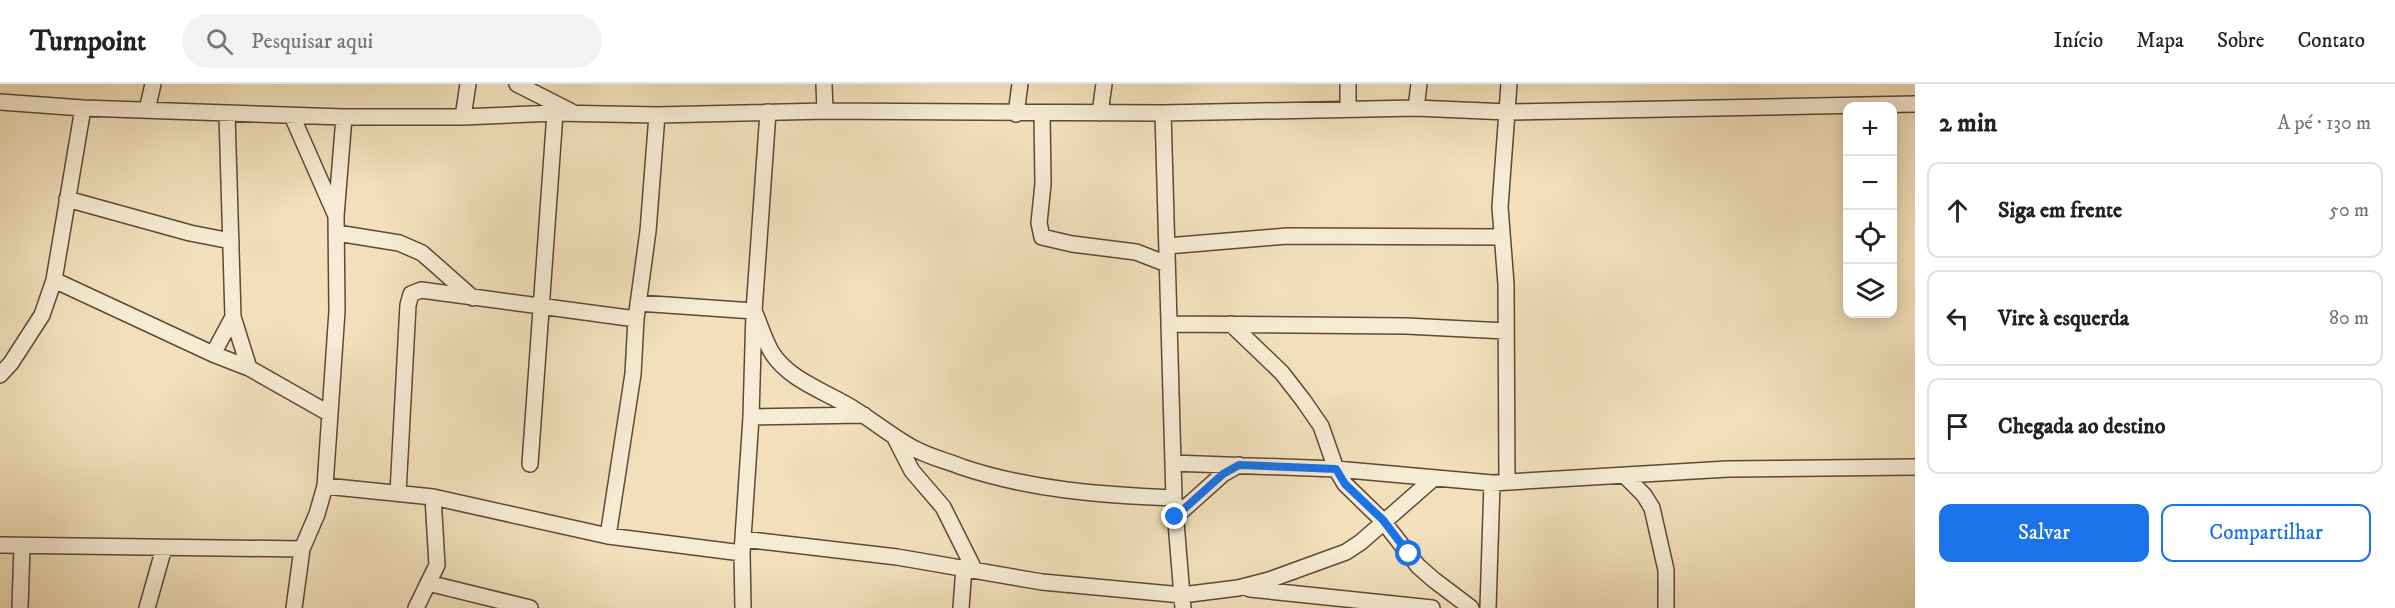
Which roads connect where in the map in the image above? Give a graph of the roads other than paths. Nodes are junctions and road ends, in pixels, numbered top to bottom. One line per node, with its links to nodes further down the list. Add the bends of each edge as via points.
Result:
1 (153, 84): 15 (street)
2 (468, 84): 29 (street)
3 (517, 84): 24 (street)
4 (824, 84): 16 (street)
5 (1020, 84): 25 (street)
6 (1104, 84): 21 (street)
7 (1348, 84): 14 (street)
8 (1419, 84): 13 (street)
9 (1509, 84): 18 (street)
10 (0, 102): 12 (street)
11 (1915, 104): 18 (street)
12 (83, 108): 15 (street); 30 (street)
13 (1416, 108): 14 (street); 18 (street)
14 (1348, 109): 22 (street)
15 (147, 110): 23 (street)
16 (825, 111): 17 (street); 25 (street)
17 (768, 112): 26 (street); 41 (street)
18 (1508, 112): 33 (street, via 1500,207)
19 (555, 113): 24 (street); 29 (street); 39 (street)
20 (1042, 113): 21 (street); 25 (street); 36 (street, via 1042,237 1136,252)
21 (1100, 113): 22 (street)
22 (1163, 113): 35 (street)
23 (227, 114): 27 (street); 34 (street)
24 (575, 114): 26 (street)
25 (1016, 114)
26 (657, 115): 40 (street)
27 (292, 116): 28 (street); 31 (street)
28 (344, 117): 29 (street); 31 (street)
29 (463, 117)
30 (67, 199): 34 (street); 37 (street)
31 (336, 216): 32 (street)
32 (337, 233): 38 (street, via 399,243 422,253); 49 (street, via 337,311)
33 (1502, 237): 35 (street, via 1287,236); 45 (street)
34 (231, 241): 42 (street)
35 (1167, 246): 36 (street)
36 (1167, 264): 43 (street)
37 (54, 280): 46 (street); 48 (street, via 42,315)
38 (473, 298): 39 (street); 62 (street, via 421,290 411,294)
39 (541, 308): 40 (street); 54 (street)
40 (637, 311): 41 (street); 67 (street, via 633,375)
41 (754, 311): 50 (street, via 772,353 786,368 818,392); 51 (street)
42 (233, 317): 46 (street); 47 (street)
43 (1169, 324): 44 (street); 53 (street)
44 (1231, 324): 45 (street); 57 (street, via 1282,372 1303,400 1321,426)
45 (1506, 331): 60 (street)
46 (213, 354): 47 (street)
47 (249, 368): 49 (street)
48 (0, 375)
49 (330, 414): 61 (street)
50 (864, 415): 51 (street); 52 (street)
51 (751, 417): 70 (street)
52 (894, 436): 64 (street, via 916,449 990,476 1094,494); 73 (street, via 912,471 943,507)
53 (1173, 463): 55 (street); 64 (street)
54 (530, 464)
55 (1239, 465): 57 (street); 65 (street, via 1223,474)
56 (1915, 467): 58 (street, via 1740,468)
57 (1336, 469): 59 (street); 66 (street, via 1345,484)
58 (1625, 476): 60 (street); 87 (street, via 1652,508 1666,570)
59 (1434, 478): 60 (street); 66 (street)
60 (1500, 482): 86 (street)
61 (325, 486): 62 (street); 72 (street)
62 (398, 493): 63 (street)
63 (433, 497): 67 (street); 74 (street, via 437,565)
64 (1174, 498): 65 (street)
65 (1175, 517): 76 (street)
66 (1383, 520): 75 (street, via 1346,552); 85 (street, via 1418,566)
67 (608, 536): 70 (street)
68 (0, 545): 69 (street)
69 (22, 546): 71 (street); 77 (street)
70 (742, 546): 73 (street); 82 (street)
71 (164, 548): 72 (street); 78 (street)
72 (302, 549): 79 (street)
73 (969, 568): 76 (street); 83 (street)
74 (429, 583): 80 (street); 81 (street)
75 (1238, 588): 76 (street); 84 (street)
76 (1182, 602)
77 (20, 608)
78 (147, 608)
79 (294, 608)
80 (416, 608)
81 (530, 608)
82 (743, 608)
83 (961, 608)
84 (1432, 608)
85 (1471, 608)
86 (1488, 608)
87 (1666, 608)

